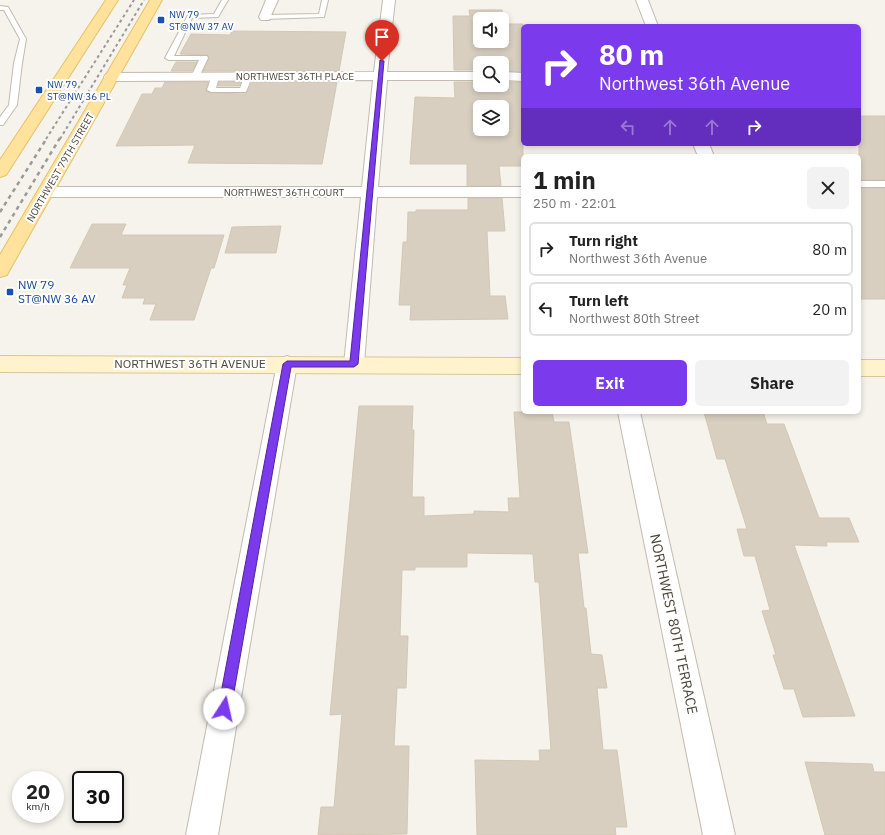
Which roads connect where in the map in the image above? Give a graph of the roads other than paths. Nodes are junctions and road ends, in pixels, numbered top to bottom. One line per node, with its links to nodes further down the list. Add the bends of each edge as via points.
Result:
1 (112, 0): 18 (main road)
2 (156, 0): 15 (main road, NORTHWEST 79TH STREET)
3 (225, 0): 16 (lane, via 216,16 190,16 169,58 204,58)
4 (272, 0): 9 (street)
5 (325, 0): 9 (lane, via 322,16)
6 (389, 0): 11 (street)
7 (642, 0): 10 (street)
8 (6, 7): 17 (lane, via 23,39 13,106)
9 (265, 16)
10 (651, 24)
11 (380, 76): 12 (street, NORTHWEST 36TH PLACE); 16 (street, NORTHWEST 36TH PLACE); 23 (street)
12 (473, 76)
13 (509, 76): 14 (street)
14 (521, 76)
15 (111, 77): 16 (street, NORTHWEST 36TH PLACE); 21 (main road, NORTHWEST 79TH STREET)
16 (195, 77)
17 (0, 123)
18 (0, 172)
19 (861, 184): 20 (lane)
20 (885, 184)
21 (46, 192): 23 (street, NORTHWEST 36TH COURT); 24 (main road, NORTHWEST 79TH STREET)
22 (521, 192): 23 (street, NORTHWEST 36TH COURT)
23 (369, 193): 27 (street)
24 (0, 271)
25 (0, 364): 26 (street, NORTHWEST 36TH AVENUE)
26 (287, 364): 27 (street, NORTHWEST 36TH AVENUE); 32 (street)
27 (354, 364): 28 (street, NORTHWEST 36TH AVENUE)
28 (521, 366)
29 (861, 368): 30 (street)
30 (885, 368)
31 (629, 414): 33 (street, NORTHWEST 80TH TERRACE)
32 (202, 835)
33 (719, 835)

